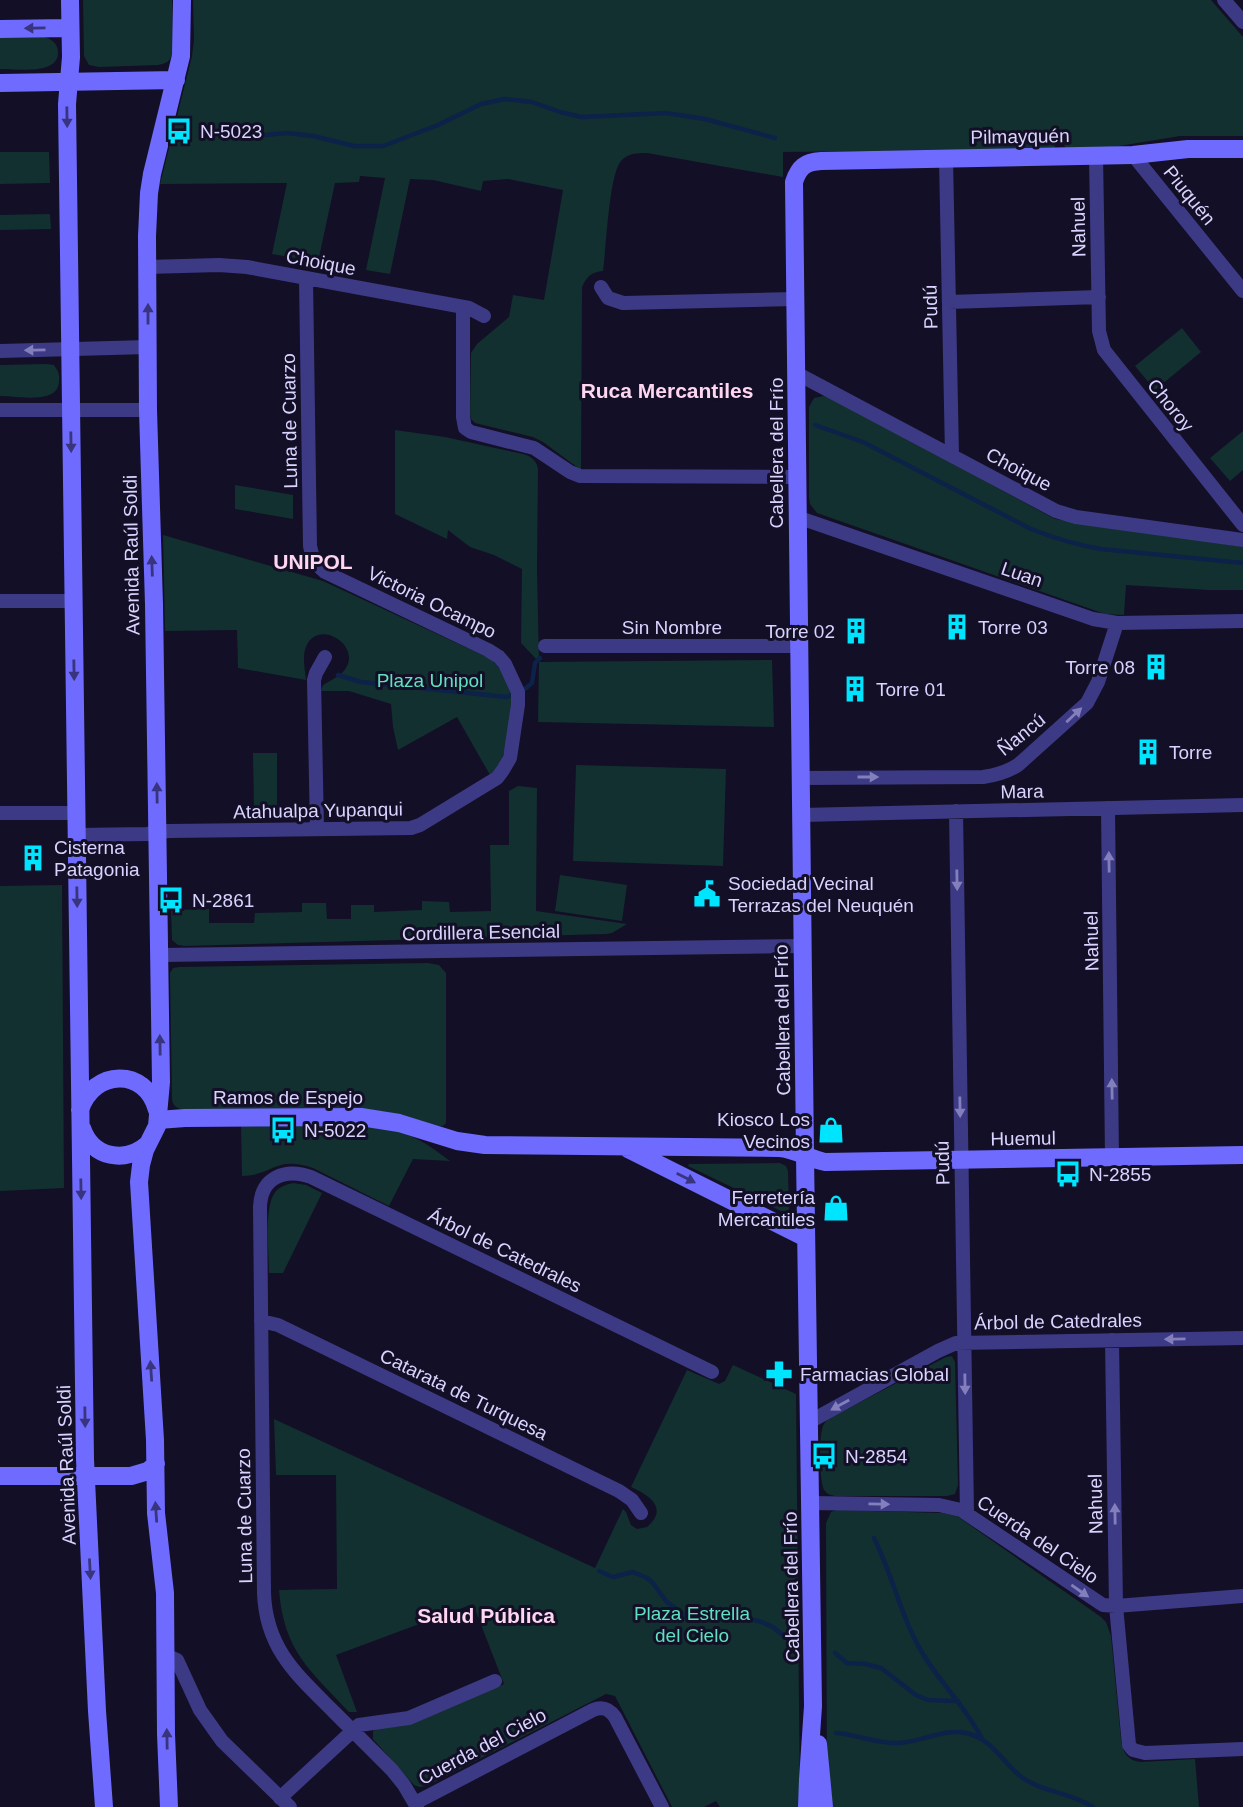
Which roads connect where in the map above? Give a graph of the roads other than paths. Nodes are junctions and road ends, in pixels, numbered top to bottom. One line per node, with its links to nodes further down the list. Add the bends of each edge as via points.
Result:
1 (70, 0): 5 (main road, Avenida Raúl Soldi)
2 (182, 0): 7 (main road, Avenida Raúl Soldi)
3 (1229, 2): 4 (street)
4 (1243, 22)
5 (70, 28): 6 (main road, one-way to 6); 8 (main road, Avenida Raúl Soldi)
6 (0, 29)
7 (176, 80): 8 (main road); 15 (main road, Avenida Raúl Soldi, via 151,184)
8 (69, 82): 9 (main road); 25 (main road, Avenida Raúl Soldi, one-way to 25)
9 (0, 83)
10 (1243, 149): 11 (main road, Pilmayquén)
11 (1133, 155): 12 (main road, Pilmayquén); 18 (street, Piuquén)
12 (1096, 156): 13 (main road, Pilmayquén); 19 (street, Nahuel)
13 (946, 159): 14 (main road, Pilmayquén, via 821,161); 21 (street, Pudú)
14 (800, 168): 20 (main road, Cabellera del Frío, via 793,190)
15 (147, 267): 16 (street, Choique, via 234,265); 24 (main road, Avenida Raúl Soldi, one-way to 15)
16 (306, 279): 22 (street, Choique); 36 (street, Luna de Cuarzo, via 310,546)
17 (601, 287): 20 (street, via 608,298 623,303)
18 (1243, 291)
19 (1098, 297): 21 (street); 34 (street, Choroy, via 1104,350)
20 (795, 299): 27 (main road, Cabellera del Frío)
21 (949, 302): 31 (street, Pudú)
22 (463, 307): 23 (street, Choique); 32 (street, via 463,417 471,432 534,447 580,476)
23 (484, 316)
24 (148, 347): 25 (street); 29 (main road, Avenida Raúl Soldi)
25 (70, 350): 26 (street, one-way to 26); 30 (main road, Avenida Raúl Soldi)
26 (0, 351)
27 (796, 373): 31 (street, Choique); 32 (main road, Cabellera del Frío)
28 (0, 410): 30 (street)
29 (148, 410): 30 (street); 53 (main road, Avenida Raúl Soldi, one-way to 29)
30 (71, 411): 38 (main road, Avenida Raúl Soldi, one-way to 38)
31 (952, 455): 35 (street, Choique, via 1066,514)
32 (797, 477): 33 (main road, Cabellera del Frío)
33 (797, 517): 40 (street, Luan); 42 (main road, Cabellera del Frío)
34 (1243, 526)
35 (1243, 540)
36 (314, 562): 44 (street, Victoria Ocampo, via 325,572 495,654 508,668)
37 (0, 601): 38 (street)
38 (74, 601): 50 (main road, Avenida Raúl Soldi, one-way to 50)
39 (1243, 621): 40 (street, Luan)
40 (1117, 623): 45 (street, Ñancú, one-way to 40, via 983,777 1009,770 1087,703)
41 (545, 646): 42 (street, Sin Nombre)
42 (799, 646): 45 (main road, Cabellera del Frío)
43 (325, 657): 52 (street, via 314,686)
44 (518, 692): 52 (street, Atahualpa Yupanqui, via 511,753 493,781 416,827)
45 (800, 778): 51 (main road, Cabellera del Frío)
46 (1243, 806): 47 (street, Mara)
47 (1108, 808): 48 (street, Mara); 63 (street, Nahuel, one-way to 47)
48 (956, 811): 51 (street, Mara); 64 (street, Pudú, one-way to 64)
49 (0, 813): 50 (street)
50 (76, 813): 54 (main road, Avenida Raúl Soldi)
51 (801, 815): 55 (main road, Cabellera del Frío)
52 (317, 830): 53 (street, Atahualpa Yupanqui)
53 (158, 832): 54 (street, Atahualpa Yupanqui); 56 (main road, Avenida Raúl Soldi)
54 (77, 835): 57 (main road, Avenida Raúl Soldi, one-way to 57)
55 (802, 946): 56 (street, Cordillera Esencial); 61 (main road, Cabellera del Frío)
56 (160, 955): 58 (main road, Avenida Raúl Soldi, one-way to 56)
57 (80, 1115): 58 (main road, via 96,1085 122,1078 146,1089); 59 (main road, via 87,1139 107,1154 132,1154); 75 (main road, Avenida Raúl Soldi, one-way to 75)
58 (158, 1117): 59 (main road, Avenida Raúl Soldi); 60 (main road, Ramos de Espejo, via 361,1117 485,1145)
59 (148, 1143): 73 (main road, Avenida Raúl Soldi, one-way to 59, via 139,1182)
60 (624, 1147): 61 (main road, Ramos de Espejo, via 779,1148); 66 (main road, Ramos de Espejo, one-way to 66)
61 (805, 1156): 64 (main road, Huemul, via 825,1162); 66 (main road, Cabellera del Frío)
62 (1243, 1156): 63 (main road, Huemul)
63 (1112, 1158): 64 (main road, Huemul)
64 (961, 1160): 70 (street, Pudú)
65 (278, 1176): 67 (street, Luna de Cuarzo, via 266,1186 260,1200); 71 (street, Árbol de Catedrales, via 311,1177)
66 (806, 1238): 72 (main road, Cabellera del Frío)
67 (261, 1321): 77 (street, Catarata de Turquesa, via 278,1325 619,1491); 84 (street, Luna de Cuarzo, via 267,1614 289,1665)
68 (1243, 1338): 69 (street, Árbol de Catedrales, one-way to 69)
69 (1112, 1340): 70 (street, Árbol de Catedrales); 80 (street, Nahuel, one-way to 69)
70 (964, 1342): 72 (street, Árbol de Catedrales, one-way to 72, via 938,1351); 78 (street, Pudú, one-way to 78)
71 (712, 1372)
72 (809, 1422): 76 (main road, Cabellera del Frío)
73 (156, 1464): 75 (main road, via 136,1476); 81 (main road, Avenida Raúl Soldi, one-way to 73)
74 (0, 1476): 75 (main road)
75 (86, 1477): 88 (main road, Avenida Raúl Soldi, one-way to 88)
76 (810, 1503): 78 (street, Cuerda del Cielo, one-way to 78, via 946,1506); 83 (main road, Cabellera del Frío)
77 (641, 1513)
78 (967, 1513): 80 (street, Cuerda del Cielo, one-way to 80, via 1097,1603)
79 (1243, 1596): 80 (street, Cuerda del Cielo)
80 (1116, 1606): 85 (street, Nahuel, via 1127,1739 1133,1750)
81 (166, 1655): 86 (street, via 177,1661 200,1710 222,1741); 89 (main road, Avenida Raúl Soldi, one-way to 81)
82 (495, 1681): 84 (street, via 408,1718 366,1723)
83 (814, 1706): 91 (main road, Cabellera del Frío); 92 (main road, Cabellera del Frío)
84 (352, 1730): 86 (street); 87 (street, Luna de Cuarzo, via 398,1777)
85 (1243, 1749)
86 (285, 1802)
87 (416, 1805): 90 (street, Cuerda del Cielo, via 593,1710 606,1709 615,1717)
88 (104, 1807)
89 (169, 1807)
90 (662, 1807)
91 (807, 1807)
92 (824, 1807)

